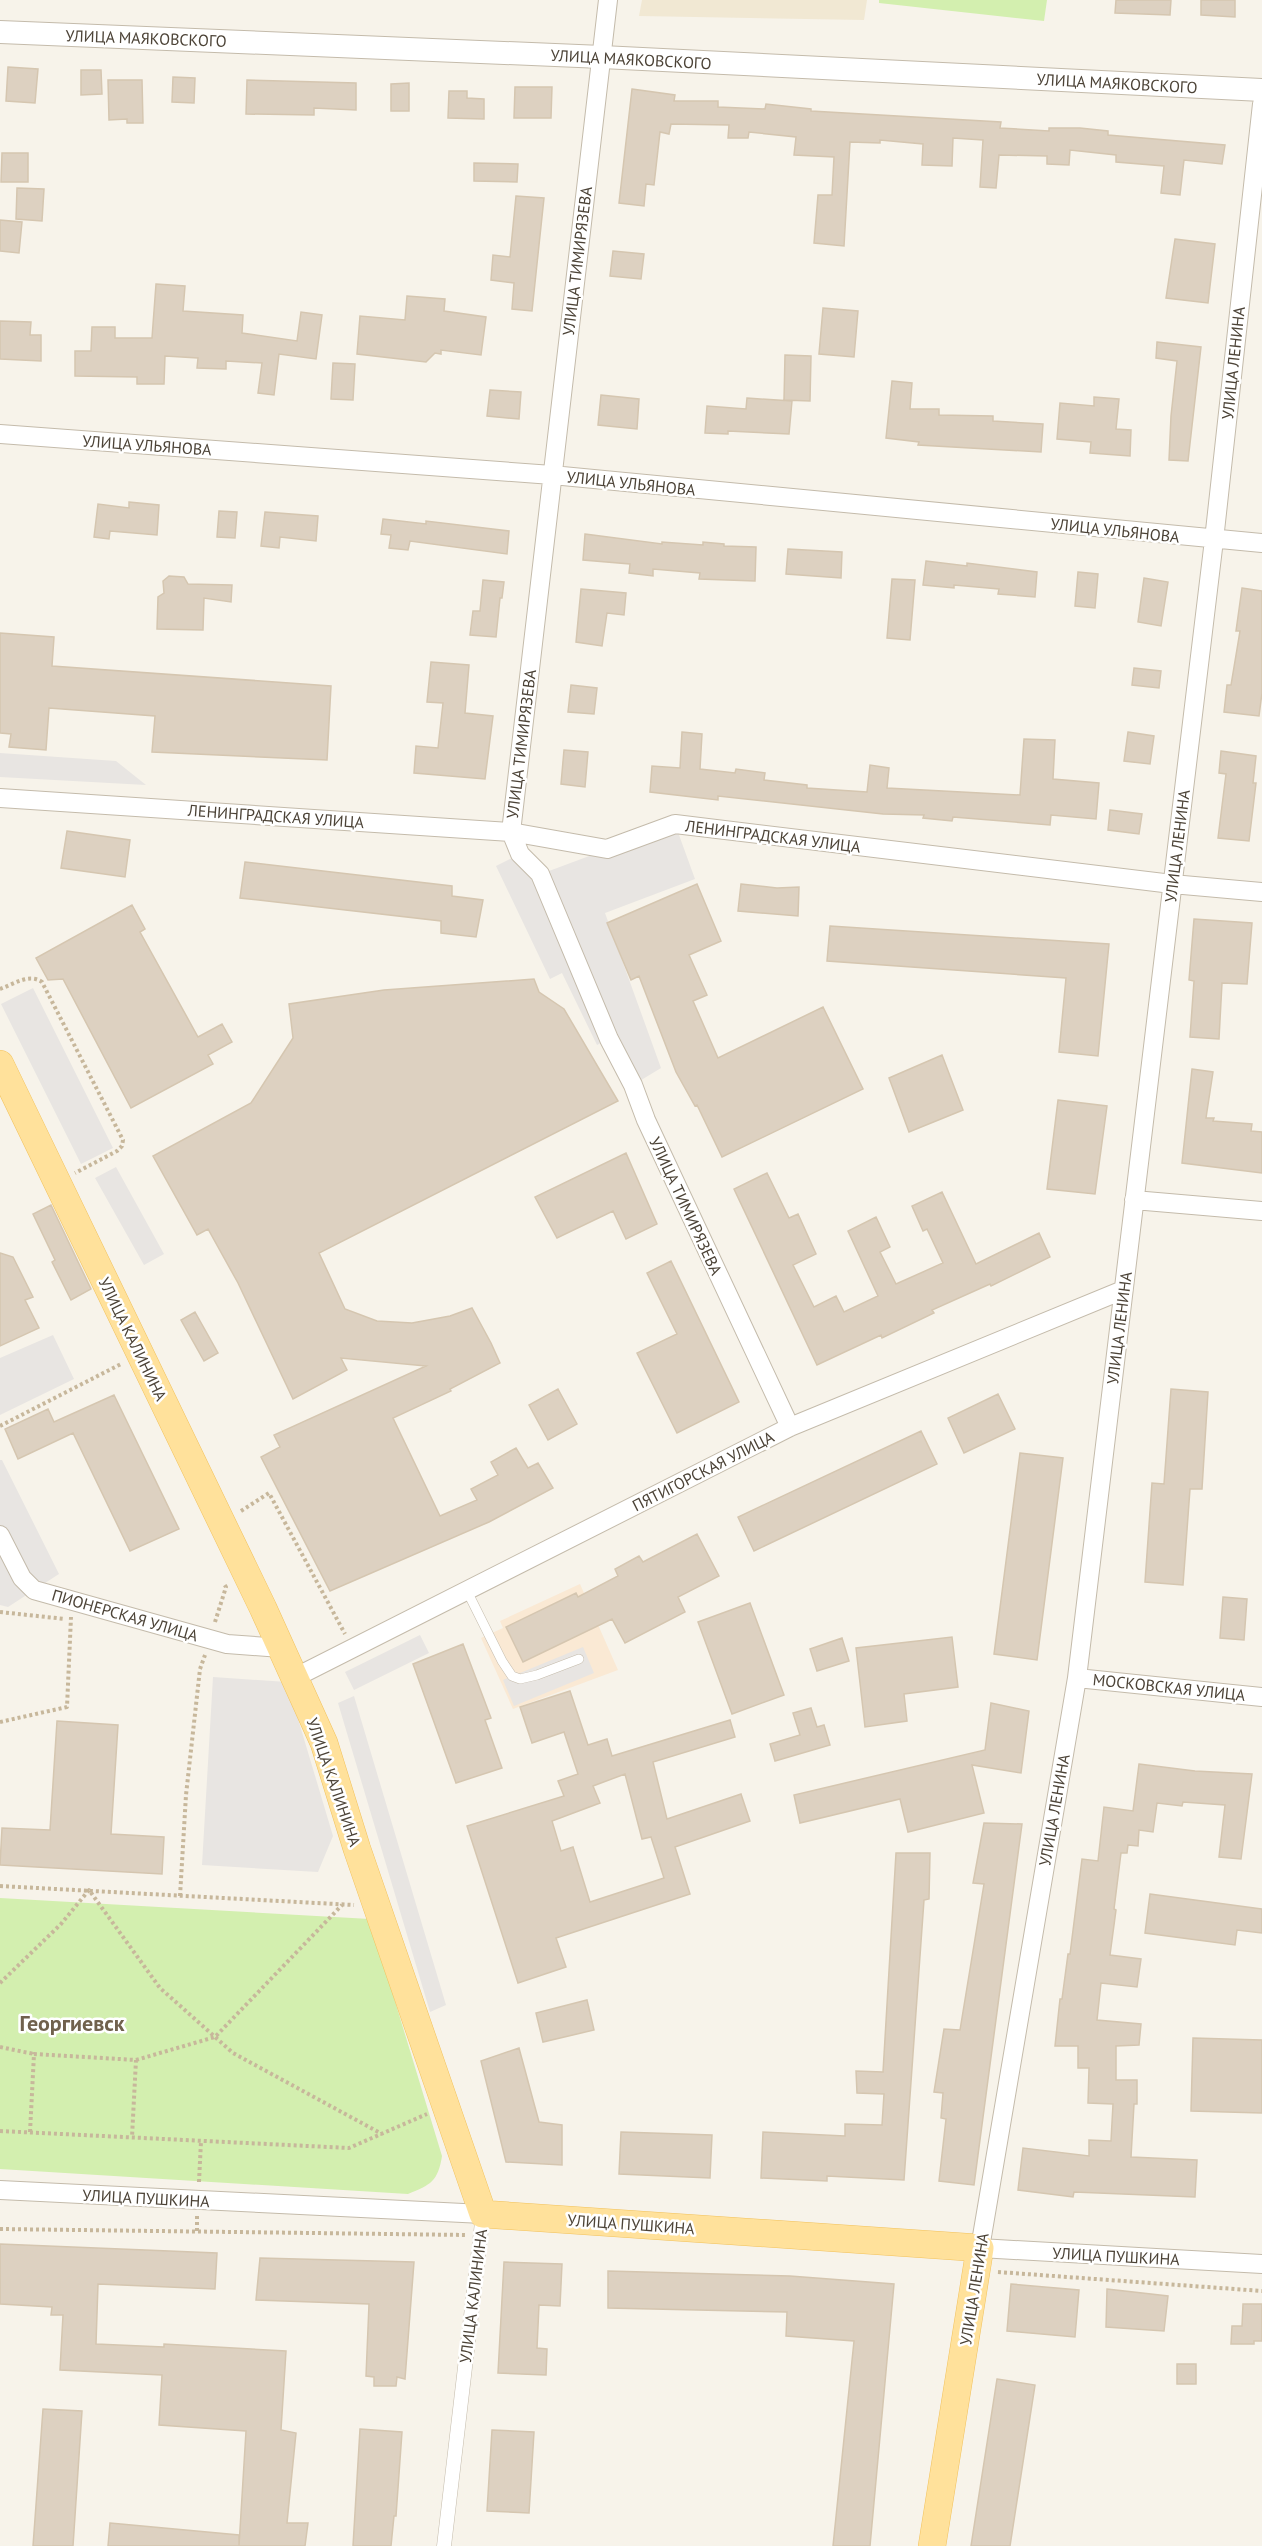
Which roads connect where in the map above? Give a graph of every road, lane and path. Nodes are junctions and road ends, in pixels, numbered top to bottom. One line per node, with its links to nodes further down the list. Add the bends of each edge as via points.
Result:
1 (608, 0): 3 (street, УЛИЦА ТИМИРЯЗЕВА)
2 (0, 32): 3 (street, УЛИЦА МАЯКОВСКОГО)
3 (602, 57): 4 (street, УЛИЦА МАЯКОВСКОГО); 7 (street, УЛИЦА ТИМИРЯЗЕВА)
4 (1262, 90)
5 (1262, 104): 8 (street, УЛИЦА ЛЕНИНА)
6 (0, 434): 7 (street, УЛИЦА УЛЬЯНОВА)
7 (552, 475): 8 (street, УЛИЦА УЛЬЯНОВА); 11 (street, УЛИЦА ТИМИРЯЗЕВА)
8 (1214, 540): 9 (street, УЛИЦА УЛЬЯНОВА); 12 (street, УЛИЦА ЛЕНИНА)
9 (1262, 543)
10 (0, 798): 11 (street, ЛЕНИНГРАДСКАЯ УЛИЦА)
11 (511, 832): 12 (street, ЛЕНИНГРАДСКАЯ УЛИЦА, via 607,849 675,824); 22 (street, УЛИЦА ТИМИРЯЗЕВА, via 520,854 540,874 609,1039)
12 (1172, 884): 13 (street, ЛЕНИНГРАДСКАЯ УЛИЦА); 17 (street, УЛИЦА ЛЕНИНА)
13 (1262, 892)
14 (0, 989): 16 (path, via 28,978 42,982 123,1140 117,1151)
15 (0, 1064): 16 (main road, УЛИЦА КАЛИНИНА)
16 (57, 1182): 20 (main road, УЛИЦА КАЛИНИНА)
17 (1134, 1200): 18 (street); 19 (street, УЛИЦА ЛЕНИНА)
18 (1262, 1211)
19 (1123, 1290): 22 (street, ПЯТИГОРСКАЯ УЛИЦА); 31 (street, УЛИЦА ЛЕНИНА)
20 (140, 1354): 21 (path); 28 (main road, УЛИЦА КАЛИНИНА)
21 (0, 1426)
22 (790, 1427): 24 (street, ПЯТИГОРСКАЯ УЛИЦА)
23 (0, 1535): 25 (street, ПИОНЕРСКАЯ УЛИЦА, via 22,1578 34,1590)
24 (467, 1591): 29 (lane, via 512,1676 520,1679 537,1675); 30 (street, ПЯТИГОРСКАЯ УЛИЦА)
25 (72, 1600): 27 (path); 28 (street, ПИОНЕРСКАЯ УЛИЦА, via 227,1644)
26 (0, 1612): 27 (path)
27 (71, 1620): 33 (path, via 67,1707)
28 (281, 1648): 30 (main road, УЛИЦА КАЛИНИНА)
29 (579, 1659)
30 (294, 1678): 36 (main road, УЛИЦА КАЛИНИНА, via 324,1743)
31 (1077, 1678): 32 (street, МОСКОВСКАЯ УЛИЦА); 51 (street, УЛИЦА ЛЕНИНА)
32 (1262, 1697)
33 (0, 1722)
34 (0, 1886): 35 (path)
35 (89, 1890): 37 (path); 38 (path, via 61,1924); 39 (path, via 160,1988)
36 (375, 1901): 37 (path); 43 (main road, УЛИЦА КАЛИНИНА)
37 (342, 1904): 39 (path)
38 (0, 1983)
39 (215, 2037): 42 (path); 46 (path, via 243,2059)
40 (0, 2047): 41 (path)
41 (34, 2054): 42 (path); 45 (path)
42 (136, 2060): 47 (path)
43 (447, 2110): 46 (path, via 424,2115); 49 (main road, УЛИЦА КАЛИНИНА)
44 (0, 2131): 45 (path)
45 (30, 2132): 47 (path)
46 (382, 2134): 47 (path, via 349,2148)
47 (132, 2137)
48 (0, 2190): 49 (street, УЛИЦА ПУШКИНА)
49 (481, 2224): 50 (path); 51 (main road, УЛИЦА ПУШКИНА); 54 (street, УЛИЦА КАЛИНИНА)
50 (0, 2229)
51 (978, 2259): 52 (street, УЛИЦА ПУШКИНА); 53 (path); 55 (main road, УЛИЦА ЛЕНИНА)
52 (1262, 2264)
53 (1262, 2291)
54 (444, 2546)
55 (932, 2546)

